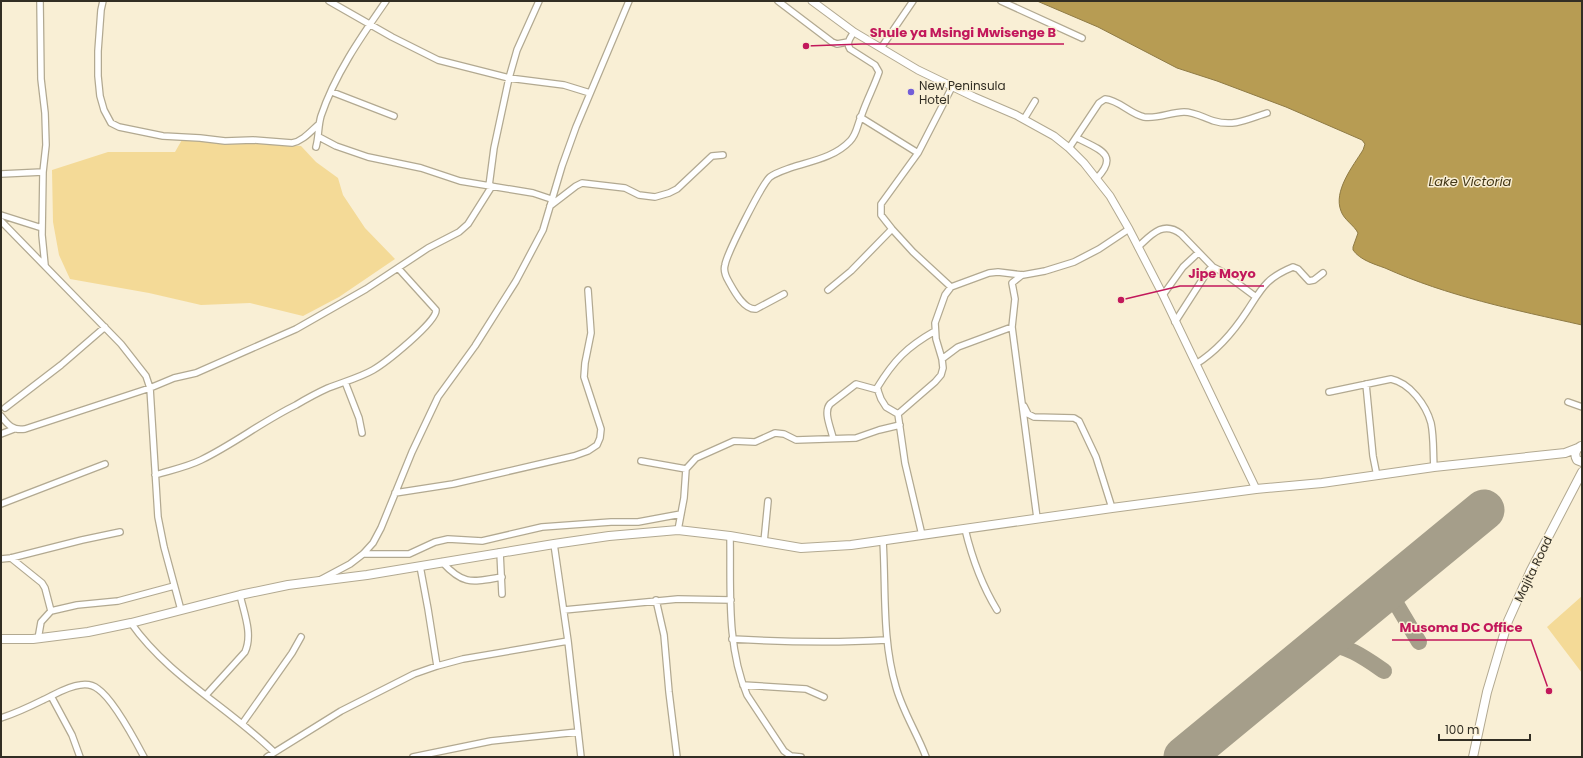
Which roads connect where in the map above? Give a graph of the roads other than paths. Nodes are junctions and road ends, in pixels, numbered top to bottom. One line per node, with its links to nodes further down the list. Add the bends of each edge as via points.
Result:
1 (40, 1): 32 (street, via 41,79 46,144)
2 (103, 1): 25 (street, via 98,76 100,96 111,123 163,136 292,143 298,142)
3 (329, 1): 11 (street)
4 (386, 1): 11 (street)
5 (539, 1): 16 (street, via 517,50)
6 (778, 1): 14 (street, via 832,42)
7 (812, 1): 12 (street)
8 (913, 1): 15 (street)
9 (1001, 1): 13 (street)
10 (627, 2): 19 (street, via 609,53)
11 (370, 24): 16 (street, via 438,60); 18 (street, via 339,74)
12 (854, 32): 14 (street); 15 (street)
13 (1082, 38)
14 (848, 42): 23 (street, via 850,49 879,69)
15 (881, 48): 17 (street)
16 (509, 78): 19 (street, via 564,85); 35 (street, via 494,148)
17 (952, 87): 24 (street); 30 (street)
18 (332, 92): 22 (street); 25 (street)
19 (590, 93): 36 (street)
20 (1035, 102): 24 (street)
21 (1267, 113): 27 (street, via 1230,124 1184,112 1144,117 1105,99 1099,103)
22 (394, 116)
23 (860, 117): 30 (street); 53 (street, via 856,132 851,141 844,146 830,155 770,177 727,256 724,267 726,277 747,306 756,308)
24 (1024, 119): 29 (street)
25 (319, 124): 26 (street)
26 (319, 137): 28 (street); 35 (street, via 353,152 421,168 460,181)
27 (1077, 138): 29 (street); 34 (street, via 1102,151 1106,157 1106,168)
28 (316, 146)
29 (1069, 148): 34 (street)
30 (918, 153): 41 (street, via 881,204 881,215)
31 (723, 155): 37 (street, via 711,157 685,183 668,193 648,197 625,188 582,183)
32 (42, 172): 33 (street); 40 (street)
33 (1, 174)
34 (1097, 178): 42 (street)
35 (491, 186): 36 (street, via 533,193); 47 (street, via 468,224 459,232)
36 (551, 199): 37 (street)
37 (550, 206): 89 (street, via 542,230 516,281 480,340 438,397)
38 (1, 215): 40 (street)
39 (1, 221): 45 (street)
40 (42, 228): 45 (street)
41 (892, 229): 50 (street, via 912,252); 52 (street)
42 (1129, 229): 43 (street); 49 (street, via 1074,262)
43 (1138, 247): 44 (street, via 1158,230 1169,228 1181,234); 54 (street)
44 (1198, 253): 46 (street); 54 (street)
45 (45, 266): 57 (street)
46 (1213, 267): 55 (street); 56 (street)
47 (398, 268): 62 (street, via 432,305 436,314 423,329 383,363); 64 (street, via 296,329 202,371 174,378)
48 (1323, 273): 55 (street, via 1309,281 1293,267 1271,279)
49 (1023, 275): 50 (street, via 989,273); 58 (street, via 1012,283 1015,299)
50 (951, 286): 59 (street, via 935,323)
51 (588, 290): 89 (street, via 591,333 584,363 584,377 601,429 597,445 574,456 546,463 453,484)
52 (828, 290)
53 (784, 294)
54 (1163, 295): 56 (street)
55 (1256, 297): 61 (street, via 1229,335 1207,357)
56 (1175, 322): 61 (street)
57 (105, 326): 64 (street, via 142,370); 70 (street, via 61,365)
58 (1012, 327): 60 (street, via 958,347); 67 (street)
59 (935, 332): 60 (street); 65 (street, via 911,346 900,356 888,369)
60 (942, 359): 71 (street, via 941,375)
61 (1196, 364): 88 (street)
62 (345, 382): 75 (street); 86 (street, via 278,414 201,460)
63 (1366, 384): 66 (street); 83 (street, via 1390,379 1408,387 1426,411 1431,424); 87 (street)
64 (150, 388): 74 (street, via 25,429); 86 (street)
65 (878, 390): 71 (street, via 886,407); 77 (street, via 856,384 827,407 826,413)
66 (1329, 392)
67 (1022, 402): 92 (street, via 1031,417 1074,418 1079,421 1096,457); 94 (street)
68 (1568, 402): 69 (street)
69 (1582, 407)
70 (5, 408)
71 (898, 414): 73 (street)
72 (1, 416): 74 (street)
73 (900, 426): 77 (street, via 856,438); 98 (street, via 905,463)
74 (14, 429): 76 (street)
75 (362, 433)
76 (1, 434)
77 (833, 438): 84 (street, via 796,440 775,433 755,442 734,441 696,458)
78 (1580, 447): 79 (main road); 80 (main road, via 1576,450)
79 (1565, 453): 80 (main road); 83 (main road)
80 (1579, 460): 85 (main road)
81 (641, 461): 84 (street)
82 (105, 464): 91 (street)
83 (1434, 467): 87 (main road)
84 (686, 469): 93 (street)
85 (1580, 474): 144 (main road, Majita Road, via 1508,621 1487,692)
86 (155, 475): 111 (street, via 160,525)
87 (1377, 476): 88 (main road)
88 (1256, 489): 92 (main road)
89 (395, 493): 104 (street, via 382,528)
90 (768, 501): 101 (street)
91 (1, 504)
92 (1112, 508): 94 (main road)
93 (681, 514): 96 (street); 104 (street, via 638,522 542,527 482,541 448,539 409,554)
94 (1037, 518): 95 (main road)
95 (965, 529): 98 (main road); 118 (street, via 980,580)
96 (678, 530): 99 (main road); 102 (main road)
97 (120, 532): 105 (street)
98 (922, 535): 100 (main road)
99 (730, 536): 101 (main road); 115 (street)
100 (883, 541): 101 (main road, via 805,548); 126 (street)
101 (764, 542)
102 (554, 544): 103 (main road); 117 (street)
103 (500, 552): 107 (main road); 109 (street)
104 (363, 554): 110 (street)
105 (11, 558): 106 (street); 119 (street, via 42,583)
106 (1, 559)
107 (442, 562): 108 (main road); 109 (street, via 453,574 466,580)
108 (420, 566): 110 (main road); 127 (street)
109 (502, 577): 112 (street)
110 (320, 580): 113 (main road)
111 (174, 586): 116 (street); 119 (street, via 118,601 77,605)
112 (502, 594)
113 (240, 595): 116 (main road); 129 (street, via 248,632 248,645 245,652)
114 (656, 600): 115 (street); 117 (street); 141 (street, via 664,635)
115 (731, 600): 123 (street)
116 (181, 610): 120 (main road)
117 (564, 610): 125 (street)
118 (997, 610)
119 (51, 611): 122 (street, via 40,622)
120 (131, 623): 122 (main road, via 88,632); 129 (street, via 157,654)
121 (301, 637): 133 (street)
122 (38, 638): 124 (main road)
123 (732, 639): 126 (street, via 774,642); 128 (street)
124 (1, 640)
125 (568, 640): 127 (street); 134 (street)
126 (886, 640): 143 (street, via 900,701)
127 (437, 666): 135 (street, via 341,711)
128 (743, 685): 131 (street, via 806,689); 142 (street, via 784,751 791,756)
129 (206, 695): 133 (street)
130 (51, 696): 132 (street); 136 (street, via 72,735); 137 (street, via 79,685 90,685 98,689 122,719)
131 (824, 697)
132 (1, 718)
133 (242, 724): 135 (street)
134 (578, 732): 139 (street, via 491,741); 140 (street)
135 (274, 752): 138 (street)
136 (80, 757)
137 (144, 757)
138 (267, 757)
139 (413, 757)
140 (581, 757)
141 (677, 757)
142 (801, 757)
143 (926, 757)
144 (1473, 757)

